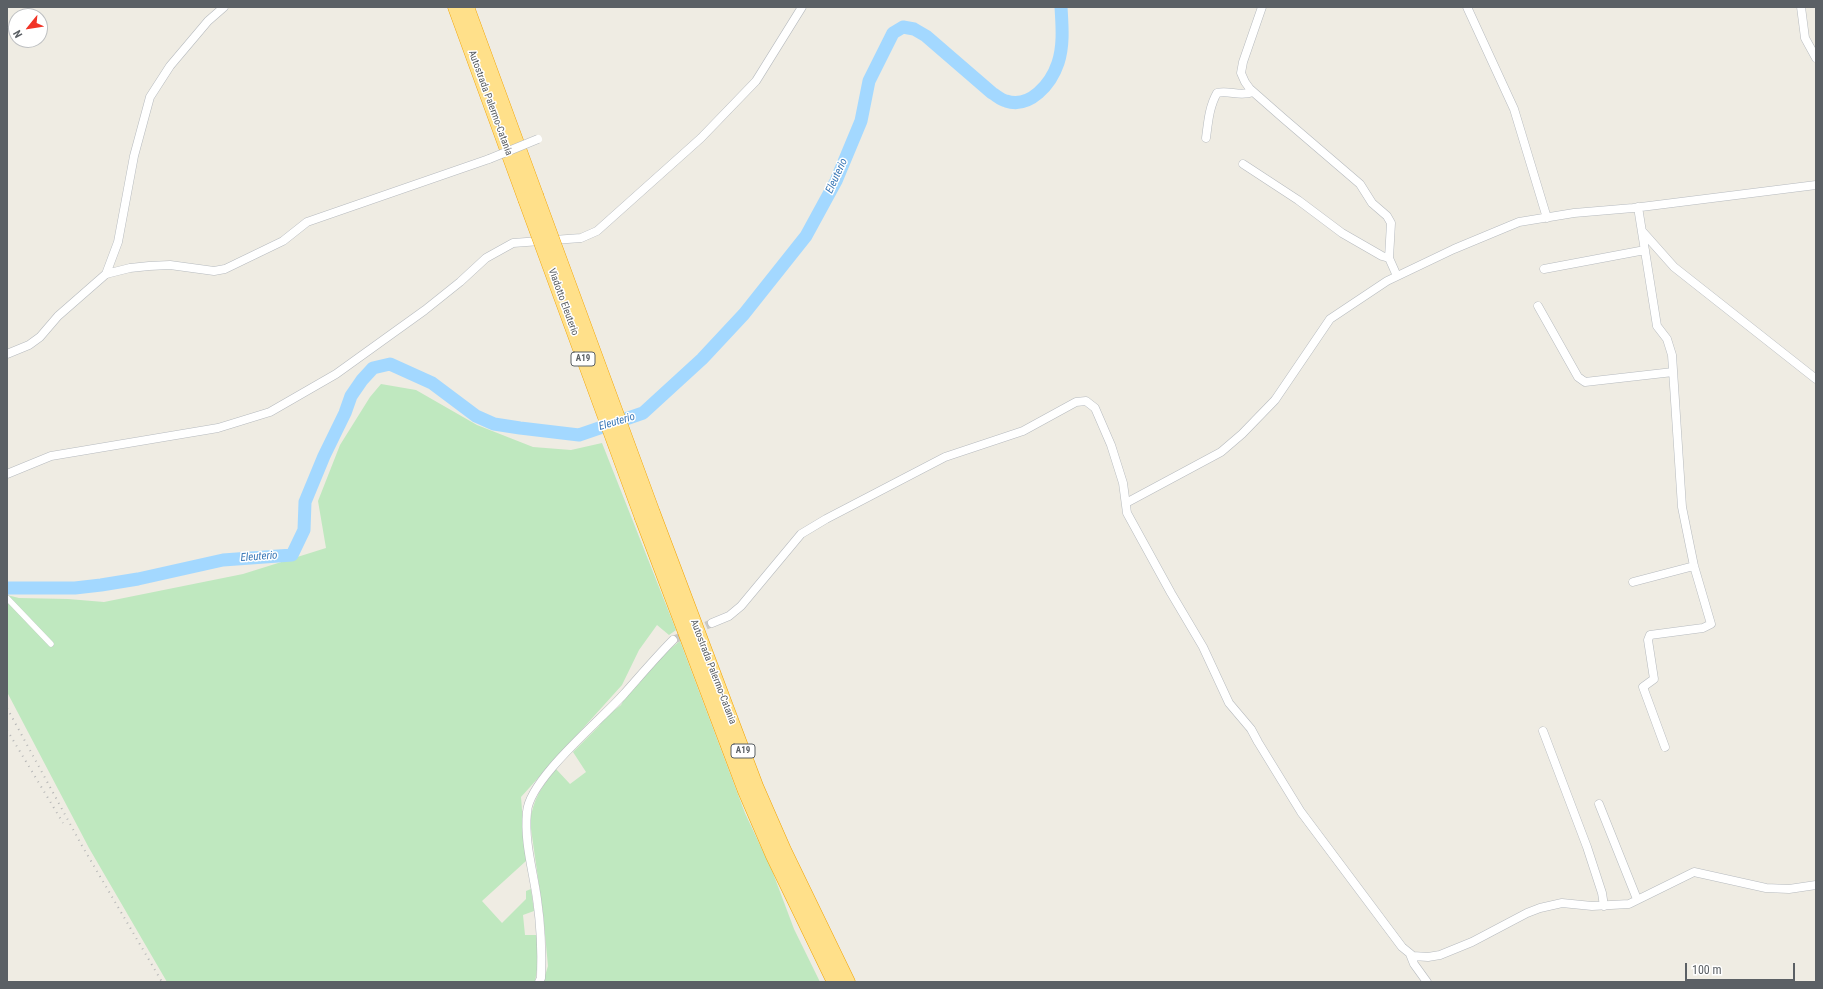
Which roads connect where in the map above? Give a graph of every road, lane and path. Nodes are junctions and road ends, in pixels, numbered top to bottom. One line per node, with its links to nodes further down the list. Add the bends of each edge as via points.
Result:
1 (224, 7): 21 (street, via 208,21 170,66 150,97 134,156 118,242)
2 (455, 7): 14 (highway, Autostrada Palermo-Catania / A19)
3 (467, 7): 14 (highway, Autostrada Palermo-Catania / A19)
4 (802, 7): 27 (street, via 756,81 701,138 597,231 581,238 513,243 486,258 425,310 336,374 270,412 218,428 51,456)
5 (1262, 7): 9 (street, via 1241,73)
6 (1467, 7): 16 (street, via 1514,109)
7 (1801, 7): 8 (street, via 1805,38)
8 (1816, 58)
9 (1253, 92): 10 (street, via 1245,95 1217,93 1208,120); 19 (street, via 1360,184 1372,203 1387,216 1391,223)
10 (1206, 138)
11 (538, 139): 21 (street, bridge, via 489,159 307,222 283,241 225,269 214,271 170,265 130,268)
12 (1243, 164): 19 (street, via 1342,233)
13 (1816, 184): 15 (street)
14 (530, 197): 29 (highway, Viadotto Eleuterio / A19, bridge)
15 (1638, 207): 16 (street); 17 (street)
16 (1547, 218): 22 (street, via 1519,222 1495,231)
17 (1642, 230): 18 (street); 26 (street, via 1674,267)
18 (1645, 250): 20 (street); 25 (street, via 1657,326 1667,339 1672,355)
19 (1389, 258): 22 (street)
20 (1544, 269)
21 (106, 274): 24 (street, via 58,316 40,337 29,345)
22 (1397, 276): 28 (street, via 1330,319 1275,400 1221,452)
23 (1538, 306): 25 (street, via 1578,376 1585,382)
24 (7, 354)
25 (1673, 372): 30 (street, via 1682,508)
26 (1816, 379)
27 (7, 474)
28 (1126, 503): 33 (street, via 1124,483 1096,408 1086,401 1076,402 1022,431 945,457 801,534 741,606 729,616); 42 (street, via 1127,513 1202,647 1229,703 1251,729 1301,812 1387,928)
29 (648, 515): 44 (highway, Autostrada Palermo-Catania / A19, via 745,791 773,856); 45 (highway, Autostrada Palermo-Catania / A19, via 756,786)
30 (1694, 566): 31 (street); 37 (street, via 1711,624 1703,628 1650,635 1648,640 1654,679 1643,687)
31 (1633, 582)
32 (7, 598): 35 (street)
33 (712, 623)
34 (673, 640): 43 (street, via 534,790 527,811 529,862 537,898 542,943)
35 (51, 644)
36 (1542, 731): 41 (street, via 1587,847)
37 (1666, 747)
38 (1599, 804): 40 (street)
39 (1816, 885): 40 (street, via 1789,889 1766,888 1694,872)
40 (1637, 899): 41 (street, via 1629,904)
41 (1604, 906): 42 (street, via 1562,903 1540,908 1440,955 1428,957)
42 (1410, 954): 46 (street)
43 (539, 982)
44 (834, 982)
45 (848, 982)
46 (1427, 982)

